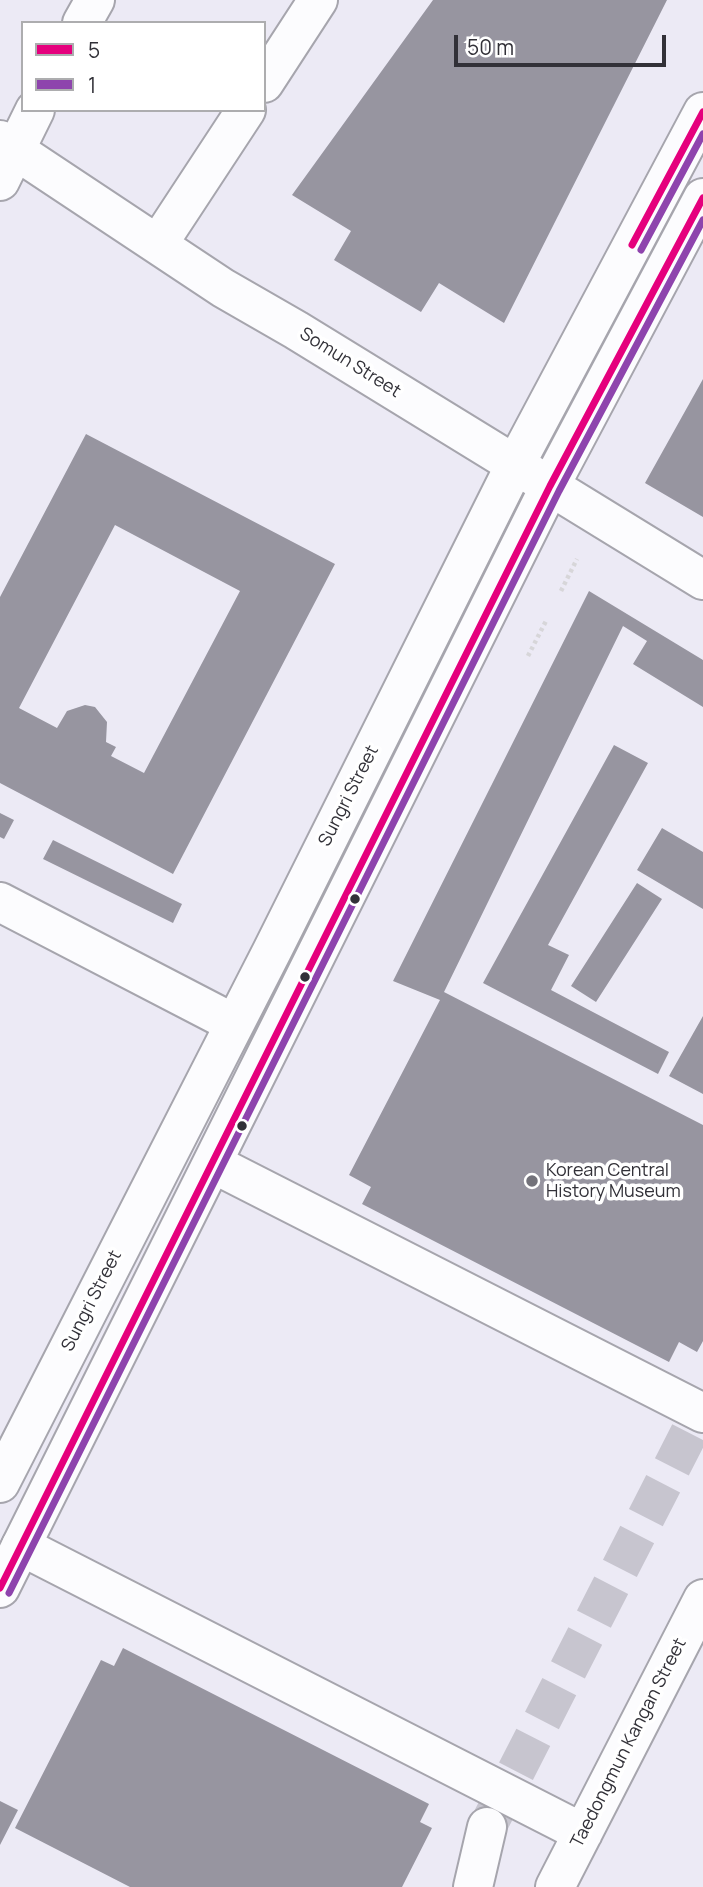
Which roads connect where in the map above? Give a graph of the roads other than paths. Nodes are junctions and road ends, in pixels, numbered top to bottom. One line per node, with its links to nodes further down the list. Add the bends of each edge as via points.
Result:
1 (95, 0): 3 (main road)
2 (318, 0): 4 (main road)
3 (83, 21)
4 (266, 80)
5 (34, 112): 8 (main road)
6 (245, 112): 10 (main road)
7 (703, 112): 11 (main road, Sungri Street)
8 (5, 157): 10 (main road, Somun Street)
9 (703, 198): 12 (main road)
10 (158, 244): 11 (main road, Somun Street)
11 (515, 465): 12 (main road, Somun Street); 15 (main road, Sungri Street)
12 (550, 486): 13 (main road, Somun Street); 16 (main road)
13 (703, 580)
14 (0, 902): 15 (main road)
15 (233, 1023): 18 (main road, Sungri Street)
16 (214, 1164): 17 (main road); 19 (main road)
17 (703, 1413)
18 (0, 1483)
19 (21, 1546): 20 (main road); 23 (main road)
20 (0, 1588)
21 (703, 1599): 23 (main road, Taedongmun Kangan Street)
22 (487, 1827): 24 (main road)
23 (583, 1833): 25 (main road, Taedongmun Kangan Street)
24 (473, 1887)
25 (555, 1887)

